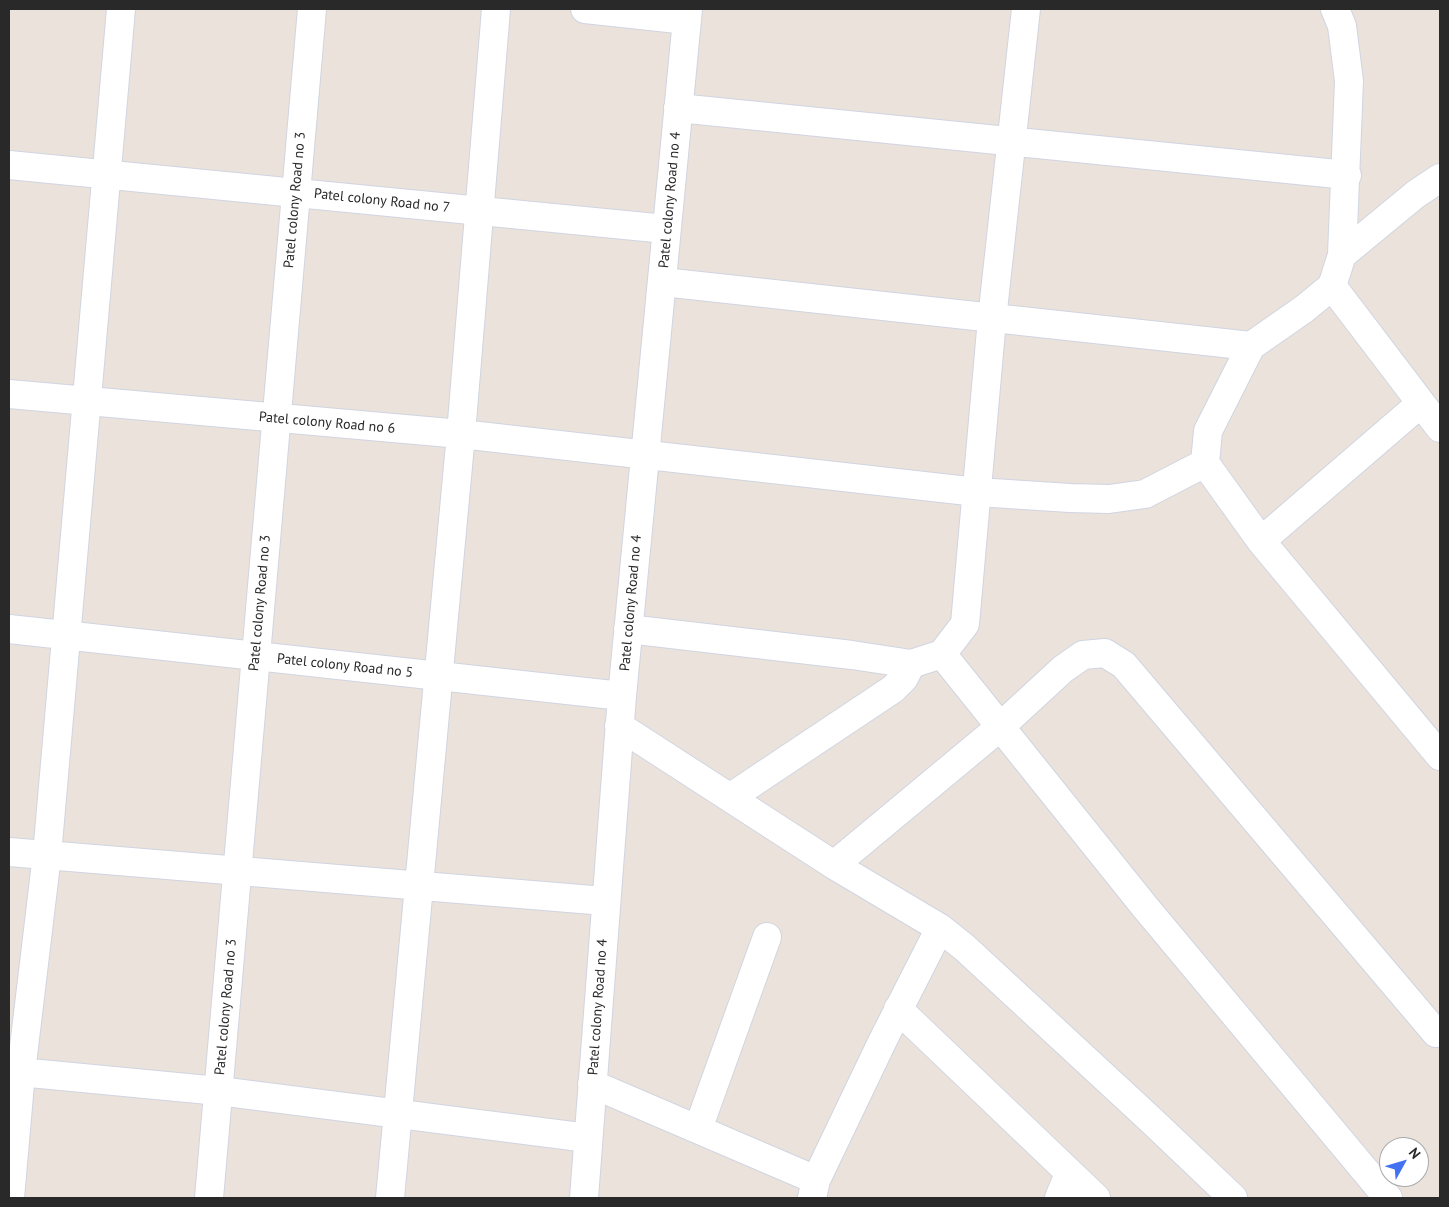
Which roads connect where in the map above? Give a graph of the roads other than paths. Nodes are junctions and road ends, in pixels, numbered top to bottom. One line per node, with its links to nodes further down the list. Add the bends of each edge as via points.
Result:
1 (121, 9): 11 (street)
2 (312, 9): 14 (street, Patel colony Road no 3)
3 (496, 9): 15 (street)
4 (585, 9): 6 (street)
5 (1026, 9): 9 (street)
6 (688, 14): 8 (street, Patel colony Road no 4)
7 (1338, 18): 12 (street, via 1349,81)
8 (678, 108): 9 (street); 16 (street, Patel colony Road no 4)
9 (1011, 141): 12 (street); 20 (street)
10 (9, 165): 11 (street, Patel colony Road no 7)
11 (108, 174): 14 (street, Patel colony Road no 7); 23 (street)
12 (1347, 175): 17 (street)
13 (1440, 178): 17 (street)
14 (296, 193): 15 (street, Patel colony Road no 7); 25 (street, Patel colony Road no 3)
15 (481, 211): 16 (street, Patel colony Road no 7); 27 (street)
16 (666, 230): 18 (street, Patel colony Road no 4)
17 (1342, 256): 19 (street)
18 (663, 282): 20 (street); 28 (street, Patel colony Road no 4)
19 (1332, 286): 21 (street); 24 (street)
20 (992, 318): 21 (street); 30 (street)
21 (1251, 346): 29 (street, via 1208,431)
22 (9, 394): 23 (street, Patel colony Road no 6)
23 (87, 401): 25 (street, Patel colony Road no 6); 34 (street)
24 (1420, 404): 26 (street); 31 (street)
25 (276, 419): 27 (street, Patel colony Road no 6); 36 (street, Patel colony Road no 3)
26 (1440, 428)
27 (461, 434): 28 (street, Patel colony Road no 6); 38 (street)
28 (644, 454): 30 (street, Patel colony Road no 6); 33 (street, Patel colony Road no 4)
29 (1205, 463): 30 (street, Patel colony Road no 6, via 1145,494 1118,498); 31 (street)
30 (977, 492): 35 (street, via 965,624)
31 (1261, 541): 42 (street)
32 (9, 629): 34 (street, Patel colony Road no 5)
33 (628, 629): 37 (street); 39 (street, Patel colony Road no 4)
34 (65, 635): 36 (street, Patel colony Road no 5); 45 (street)
35 (942, 654): 37 (street); 41 (street)
36 (256, 656): 38 (street, Patel colony Road no 5); 47 (street, Patel colony Road no 3)
37 (912, 664): 43 (street, via 893,689)
38 (437, 676): 39 (street, Patel colony Road no 5); 48 (street)
39 (622, 696): 40 (street, Patel colony Road no 4)
40 (619, 726): 43 (street); 49 (street, Patel colony Road no 4)
41 (1000, 727): 46 (street); 53 (street, via 1083,654 1105,652 1124,665); 60 (street)
42 (1437, 747)
43 (731, 797): 46 (street)
44 (9, 852): 45 (street)
45 (47, 855): 47 (street); 54 (street)
46 (834, 865): 50 (street)
47 (237, 871): 48 (street); 56 (street, Patel colony Road no 3)
48 (418, 886): 49 (street); 57 (street)
49 (606, 901): 55 (street, Patel colony Road no 4)
50 (940, 928): 52 (street); 68 (street)
51 (767, 937): 58 (street)
52 (898, 1009): 61 (street); 62 (street)
53 (1436, 1033)
54 (15, 1072): 56 (street); 63 (street)
55 (592, 1084): 58 (street); 59 (street, Patel colony Road no 4)
56 (219, 1091): 57 (street); 64 (street, Patel colony Road no 3)
57 (396, 1114): 59 (street); 65 (street)
58 (698, 1129): 62 (street)
59 (588, 1138): 66 (street, Patel colony Road no 4)
60 (1364, 1169): 69 (street); 70 (street)
61 (1064, 1186): 67 (street)
62 (814, 1189)
63 (10, 1198)
64 (209, 1198)
65 (390, 1198)
66 (584, 1198)
67 (1096, 1198)
68 (1233, 1198)
69 (1359, 1198)
70 (1388, 1198)

